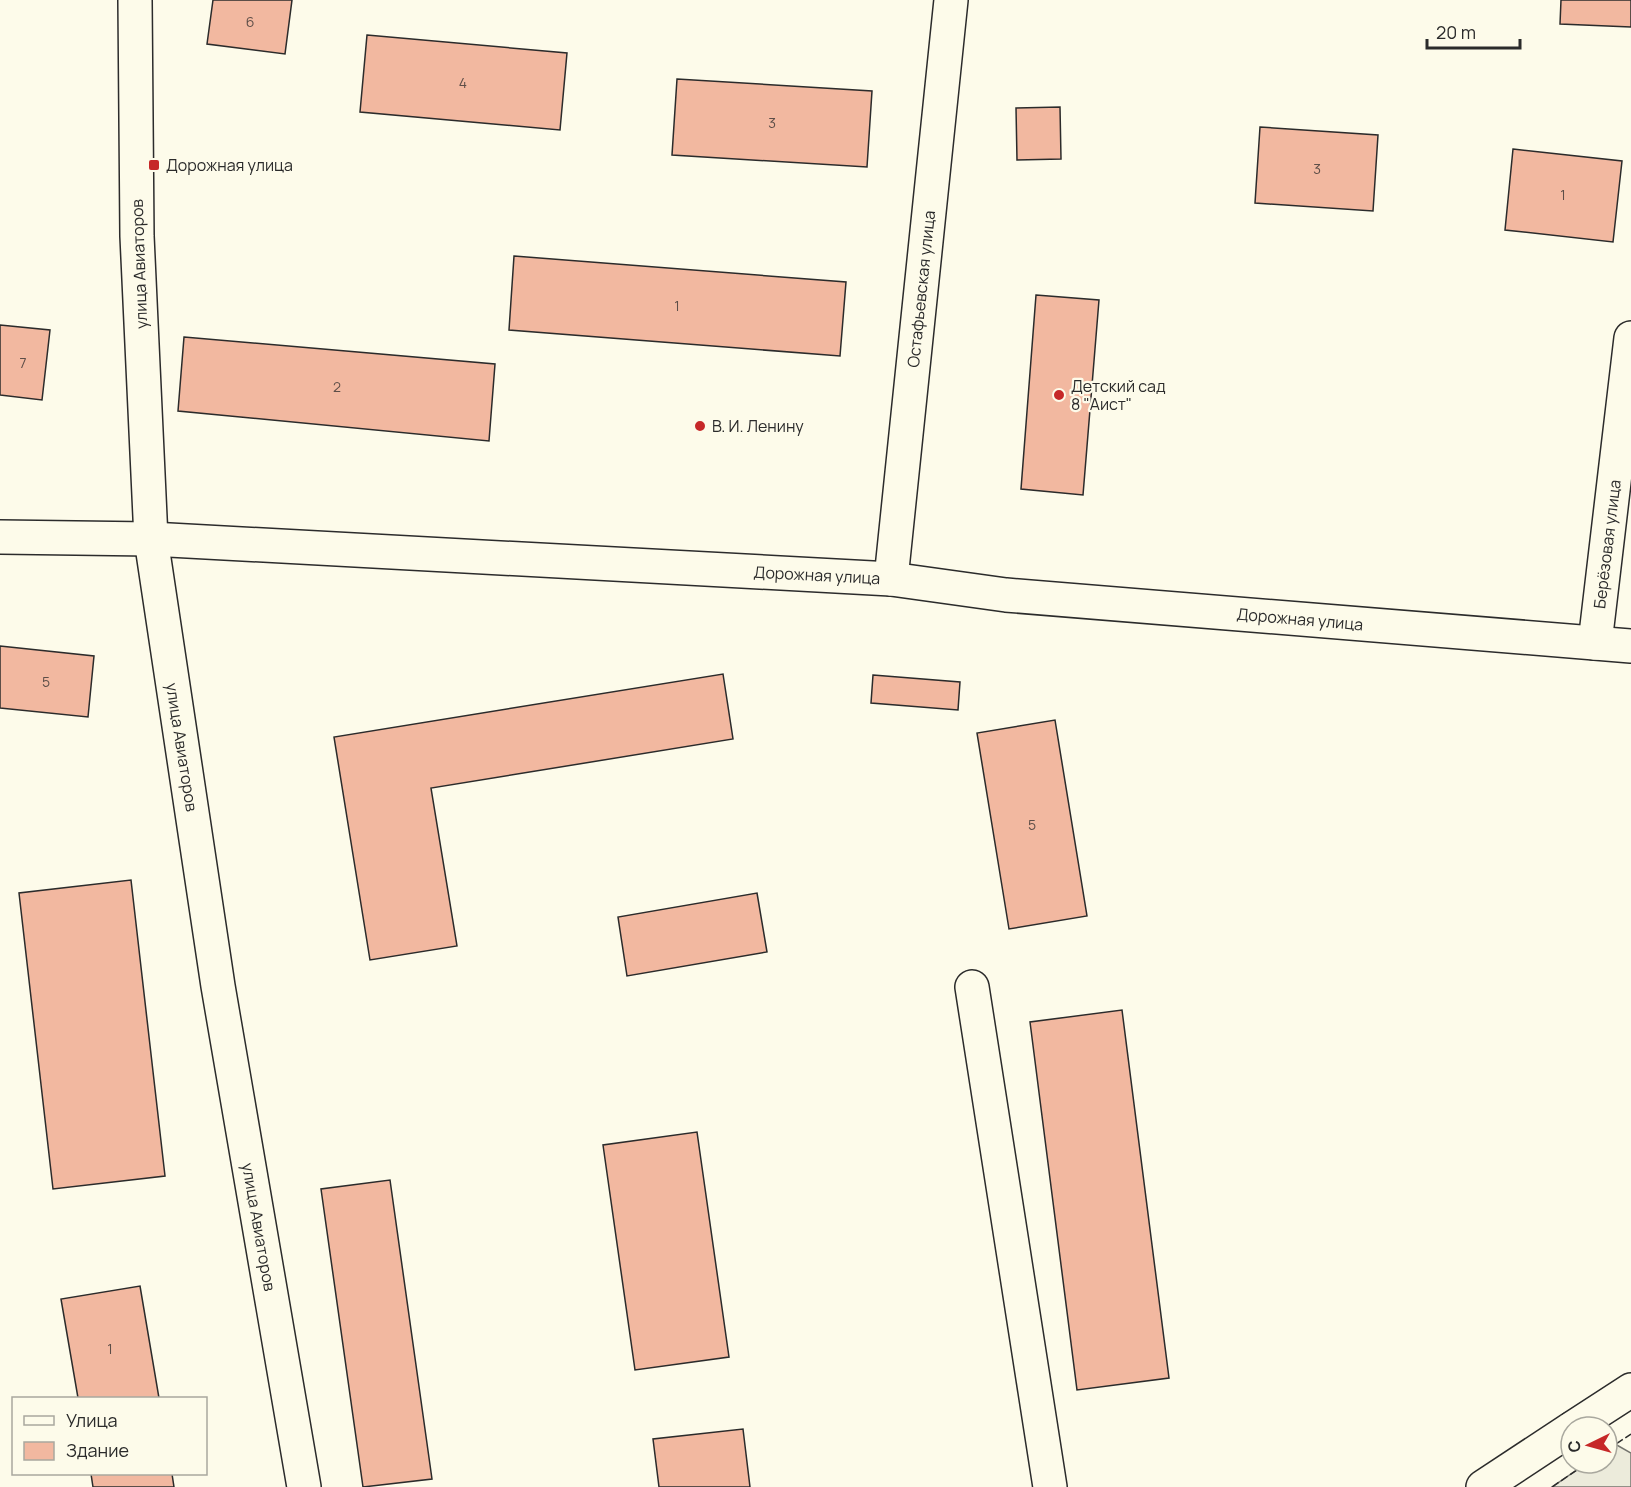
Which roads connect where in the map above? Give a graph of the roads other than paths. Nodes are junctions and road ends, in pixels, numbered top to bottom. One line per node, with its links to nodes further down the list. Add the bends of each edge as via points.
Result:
1 (135, 0): 5 (street, улица Авиаторов, via 137,236)
2 (951, 0): 6 (street, Остафьевская улица)
3 (1631, 338): 7 (street, Берёзовая улица)
4 (0, 537): 5 (street, Дорожная улица)
5 (150, 539): 6 (street, Дорожная улица); 13 (street, улица Авиаторов, via 218,986)
6 (891, 579): 7 (street, Дорожная улица, via 1006,595)
7 (1595, 643): 8 (street, Дорожная улица)
8 (1631, 646)
9 (972, 987): 14 (street)
10 (1631, 1390): 11 (street)
11 (1593, 1415)
12 (1559, 1437): 15 (street)
13 (304, 1487)
14 (1050, 1487)
15 (1483, 1487)

